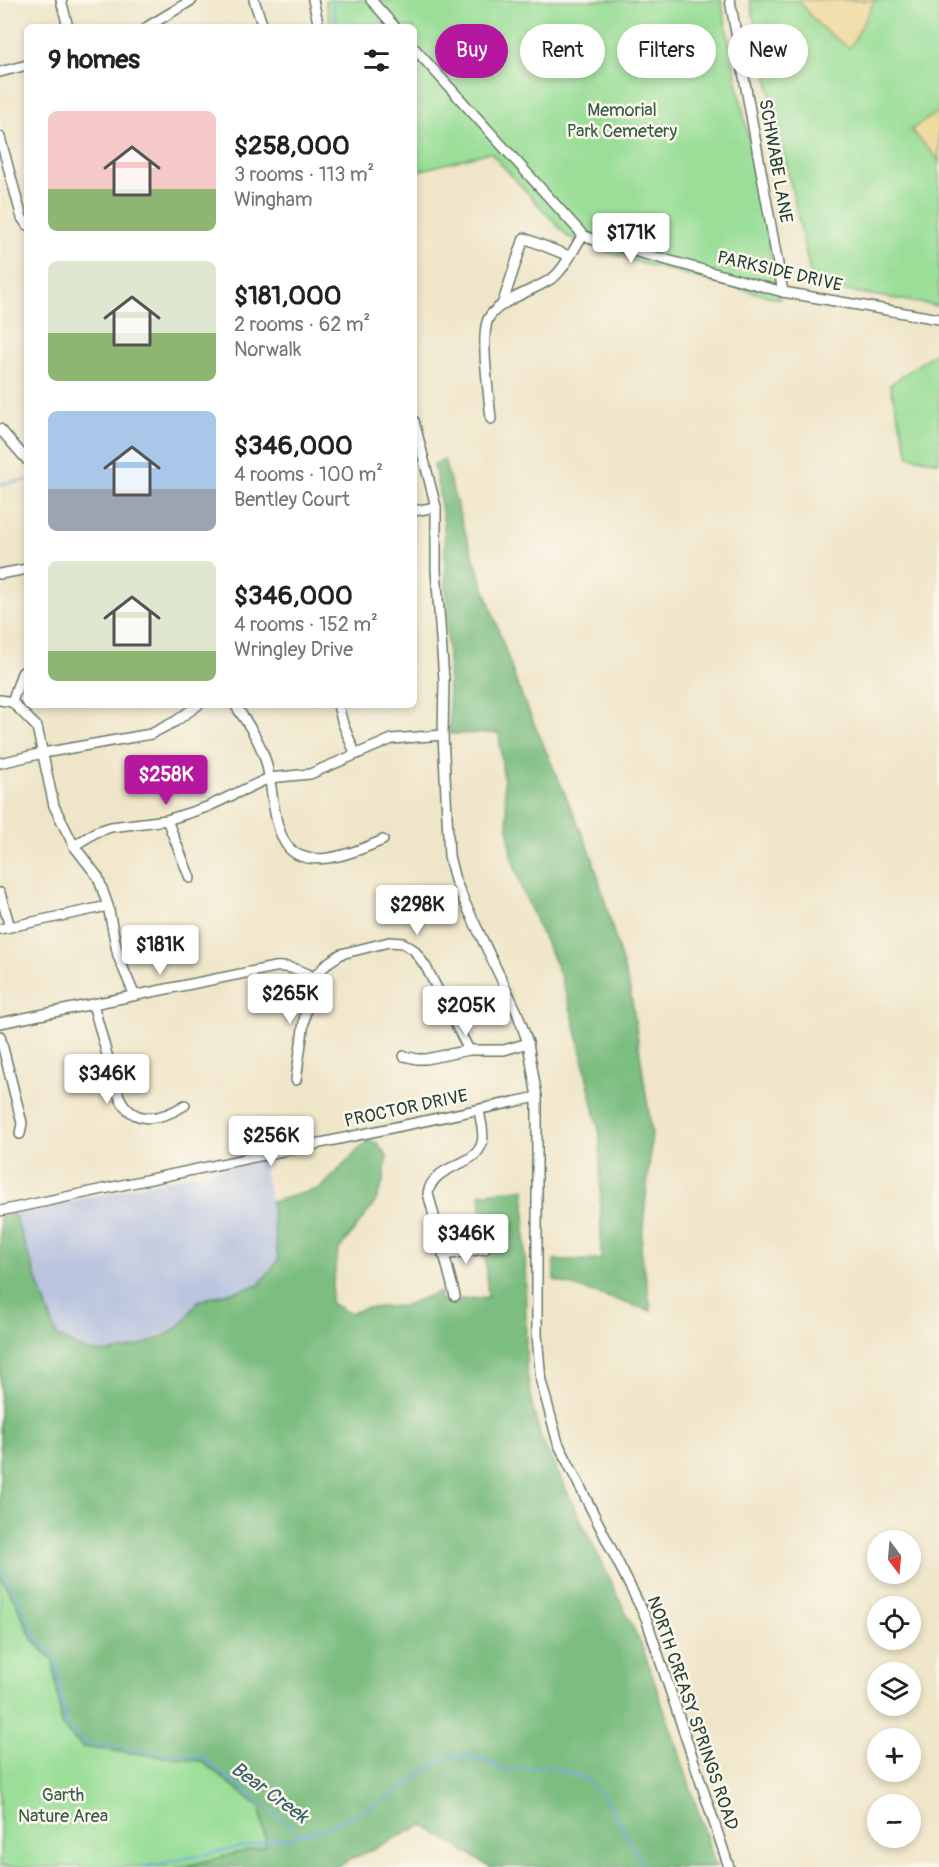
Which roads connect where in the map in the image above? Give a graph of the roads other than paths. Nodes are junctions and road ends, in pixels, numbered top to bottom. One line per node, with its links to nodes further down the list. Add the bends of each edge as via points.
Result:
1 (61, 0): 7 (street)
2 (192, 0): 8 (street)
3 (254, 0): 9 (street)
4 (313, 0): 10 (street)
5 (371, 0): 11 (street)
6 (730, 0): 19 (street, SCHWABE LANE)
7 (67, 24)
8 (152, 24)
9 (262, 24)
10 (318, 24)
11 (392, 24)
12 (417, 51): 17 (street, PARKSIDE DRIVE)
13 (24, 66): 14 (street)
14 (0, 72)
15 (0, 137): 16 (street)
16 (24, 221)
17 (583, 235): 18 (street); 19 (street, PARKSIDE DRIVE)
18 (569, 256): 20 (street, via 556,275); 20 (street, via 524,238)
19 (783, 292): 21 (street, PARKSIDE DRIVE)
20 (502, 305): 22 (street, via 492,311 486,322)
21 (939, 319)
22 (491, 419)
23 (0, 429): 25 (street)
24 (417, 433): 26 (street, NORTH CREASY SPRINGS ROAD)
25 (24, 457)
26 (436, 507): 27 (street); 36 (street, NORTH CREASY SPRINGS ROAD)
27 (417, 510)
28 (24, 570): 29 (street)
29 (0, 574)
30 (24, 672): 32 (street)
31 (0, 700): 32 (street)
32 (12, 702): 37 (street, via 37,727)
33 (194, 708): 37 (street, via 151,734)
34 (237, 708): 40 (street, via 256,738)
35 (339, 708): 38 (street)
36 (443, 735): 38 (street, via 392,739); 53 (street, NORTH CREASY SPRINGS ROAD, via 447,833 455,880)
37 (43, 753): 39 (street); 43 (street, via 54,806)
38 (355, 753): 40 (street, via 310,774)
39 (0, 763)
40 (269, 778): 41 (street, via 207,807); 42 (street, via 283,841 301,857 312,860 355,852)
41 (166, 820): 43 (street, via 111,827); 44 (street)
42 (383, 840)
43 (74, 846): 46 (street, via 98,877)
44 (190, 878)
45 (0, 892): 47 (street)
46 (108, 906): 47 (street); 49 (street, via 118,957)
47 (5, 928)
48 (314, 977): 49 (street, via 300,969 275,967); 54 (street, via 329,962 351,950 403,943 414,950 426,967); 56 (street)
49 (134, 994): 50 (street)
50 (93, 1004): 51 (street); 58 (street, via 117,1091 128,1112 148,1119)
51 (0, 1023)
52 (0, 1036): 60 (street, via 22,1122)
53 (528, 1043): 54 (street, via 504,1050); 57 (street, NORTH CREASY SPRINGS ROAD)
54 (469, 1050): 55 (street, via 426,1059)
55 (404, 1056)
56 (296, 1080)
57 (537, 1097): 59 (street, PROCTOR DRIVE); 65 (street, NORTH CREASY SPRINGS ROAD, via 537,1335 548,1411 558,1443 646,1618)
58 (185, 1105)
59 (479, 1110): 61 (street, PROCTOR DRIVE); 63 (street, via 483,1136 480,1149 433,1179 429,1186 429,1202)
60 (20, 1134)
61 (0, 1211)
62 (485, 1249): 63 (street)
63 (443, 1255): 64 (street)
64 (455, 1296)
65 (729, 1867)

